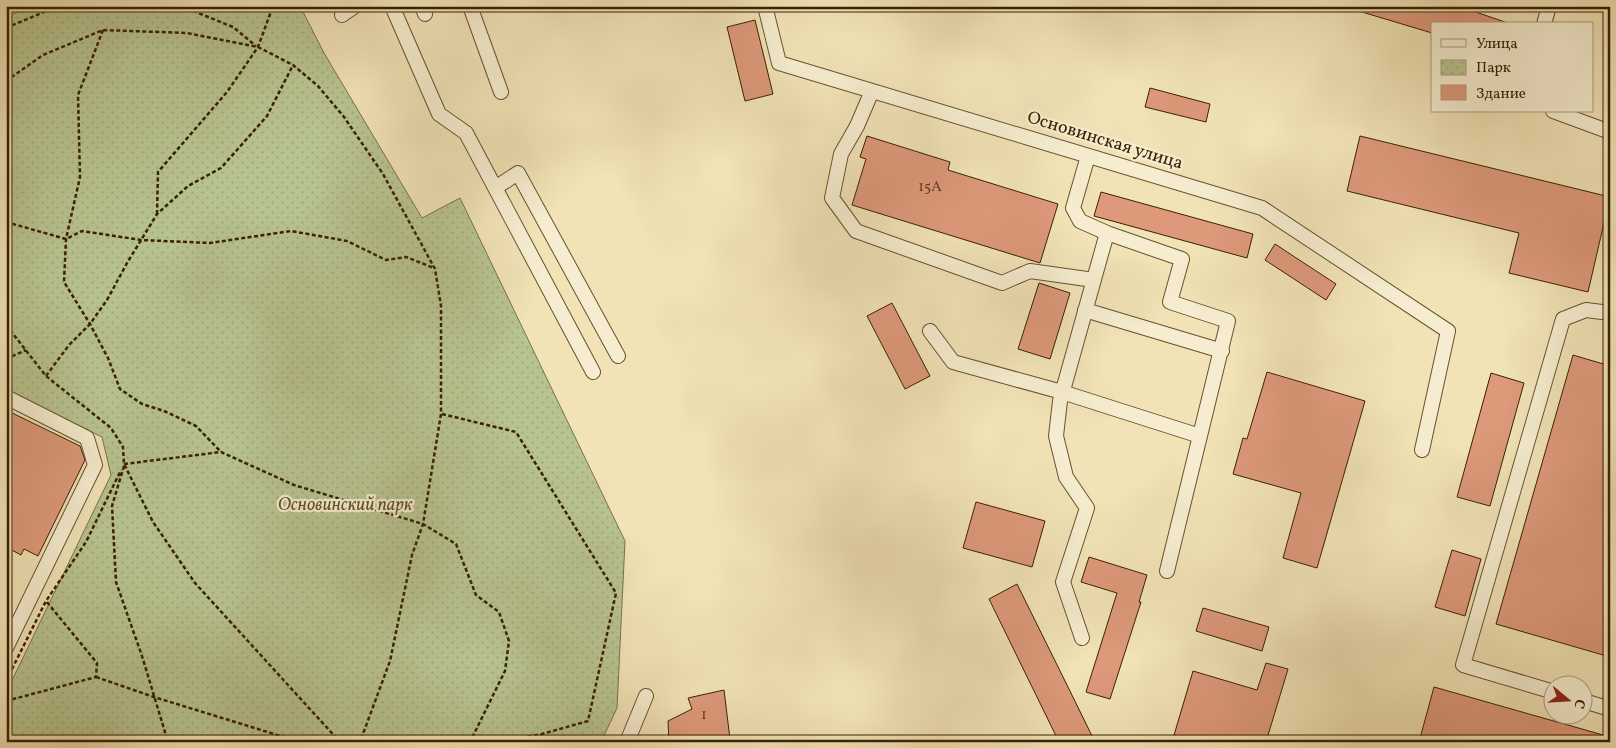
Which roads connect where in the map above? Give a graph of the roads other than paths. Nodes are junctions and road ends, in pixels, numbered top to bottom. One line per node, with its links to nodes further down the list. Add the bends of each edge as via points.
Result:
1 (355, 6): 6 (street)
2 (392, 6): 13 (street, via 439,114 466,132)
3 (470, 6): 9 (street)
4 (766, 6): 8 (street, Основинская улица, via 779,64)
5 (1549, 6): 7 (street)
6 (342, 15)
7 (1545, 22)
8 (872, 91): 12 (street, Основинская улица); 15 (street, via 841,154 832,198 856,231 1002,283 1030,271)
9 (501, 92)
10 (1557, 112): 11 (street)
11 (1610, 132)
12 (1088, 156): 14 (street, via 1073,208 1080,220); 25 (street, Основинская улица, via 1262,208 1448,331)
13 (495, 188): 20 (street, via 518,173); 21 (street)
14 (1107, 232): 15 (street); 19 (street, via 1182,259 1170,302 1228,321)
15 (1094, 280): 16 (street)
16 (1086, 310): 19 (street); 22 (street)
17 (1610, 313): 29 (street, via 1586,310 1563,319 1464,665)
18 (930, 331): 22 (street, via 953,362)
19 (1222, 351): 24 (street)
20 (618, 356)
21 (593, 372)
22 (1062, 392): 24 (street); 27 (street, via 1056,436 1066,477 1087,508 1063,582)
23 (6, 398): 28 (street, via 87,438 95,465)
24 (1200, 436): 26 (street)
25 (1422, 450)
26 (1167, 571)
27 (1082, 638)
28 (6, 648)
29 (1544, 689)
30 (646, 696): 33 (street)
31 (1594, 704): 32 (street)
32 (1610, 709)
33 (627, 742)

